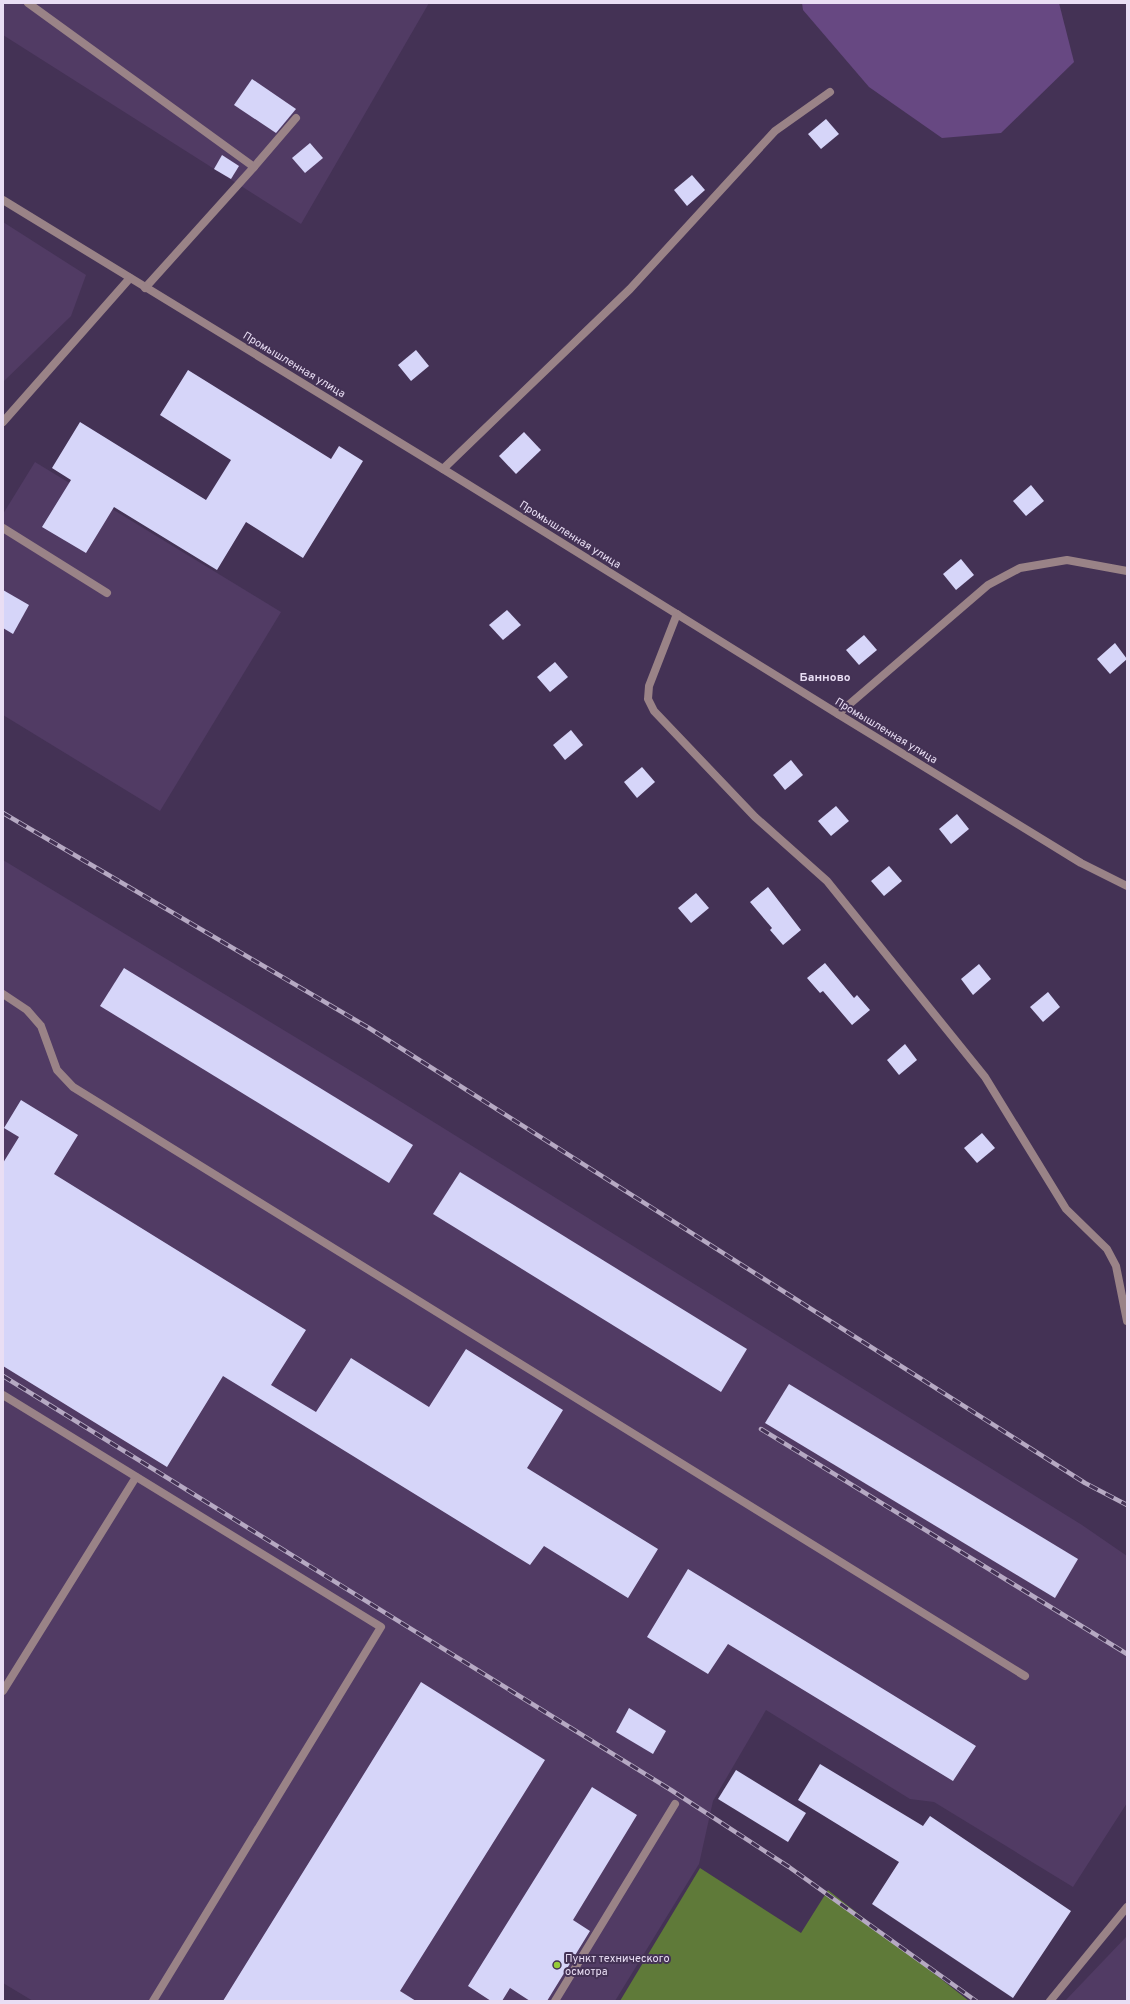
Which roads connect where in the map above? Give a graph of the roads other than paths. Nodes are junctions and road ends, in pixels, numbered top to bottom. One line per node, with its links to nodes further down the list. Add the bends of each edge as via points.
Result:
1 (28, 3): 4 (street)
2 (830, 92): 9 (street, via 775,131 630,289)
3 (296, 118): 4 (street)
4 (254, 167): 7 (street)
5 (3, 200): 6 (street, Промышленная улица)
6 (130, 278): 7 (street, Промышленная улица); 8 (street)
7 (145, 288): 9 (street, Промышленная улица)
8 (3, 422)
9 (443, 469): 13 (street, Промышленная улица)
10 (3, 528): 12 (street)
11 (1127, 571): 14 (street, via 1067,560 1020,568 988,584)
12 (107, 593)
13 (678, 614): 14 (street, Промышленная улица); 17 (street, via 649,686 648,699 654,711 755,817 827,881 985,1077 1066,1209 1107,1249 1116,1266)
14 (838, 714): 15 (street, Промышленная улица, via 1081,862)
15 (1127, 886)
16 (3, 994): 20 (street, via 27,1010 41,1026 57,1070 73,1087)
17 (1127, 1321)
18 (3, 1395): 19 (street)
19 (136, 1477): 21 (street); 24 (street, via 381,1627)
20 (1025, 1676)
21 (3, 1691)
22 (675, 1804): 25 (street)
23 (1127, 1907): 26 (street)
24 (153, 2001)
25 (555, 2001)
26 (1050, 2001)

